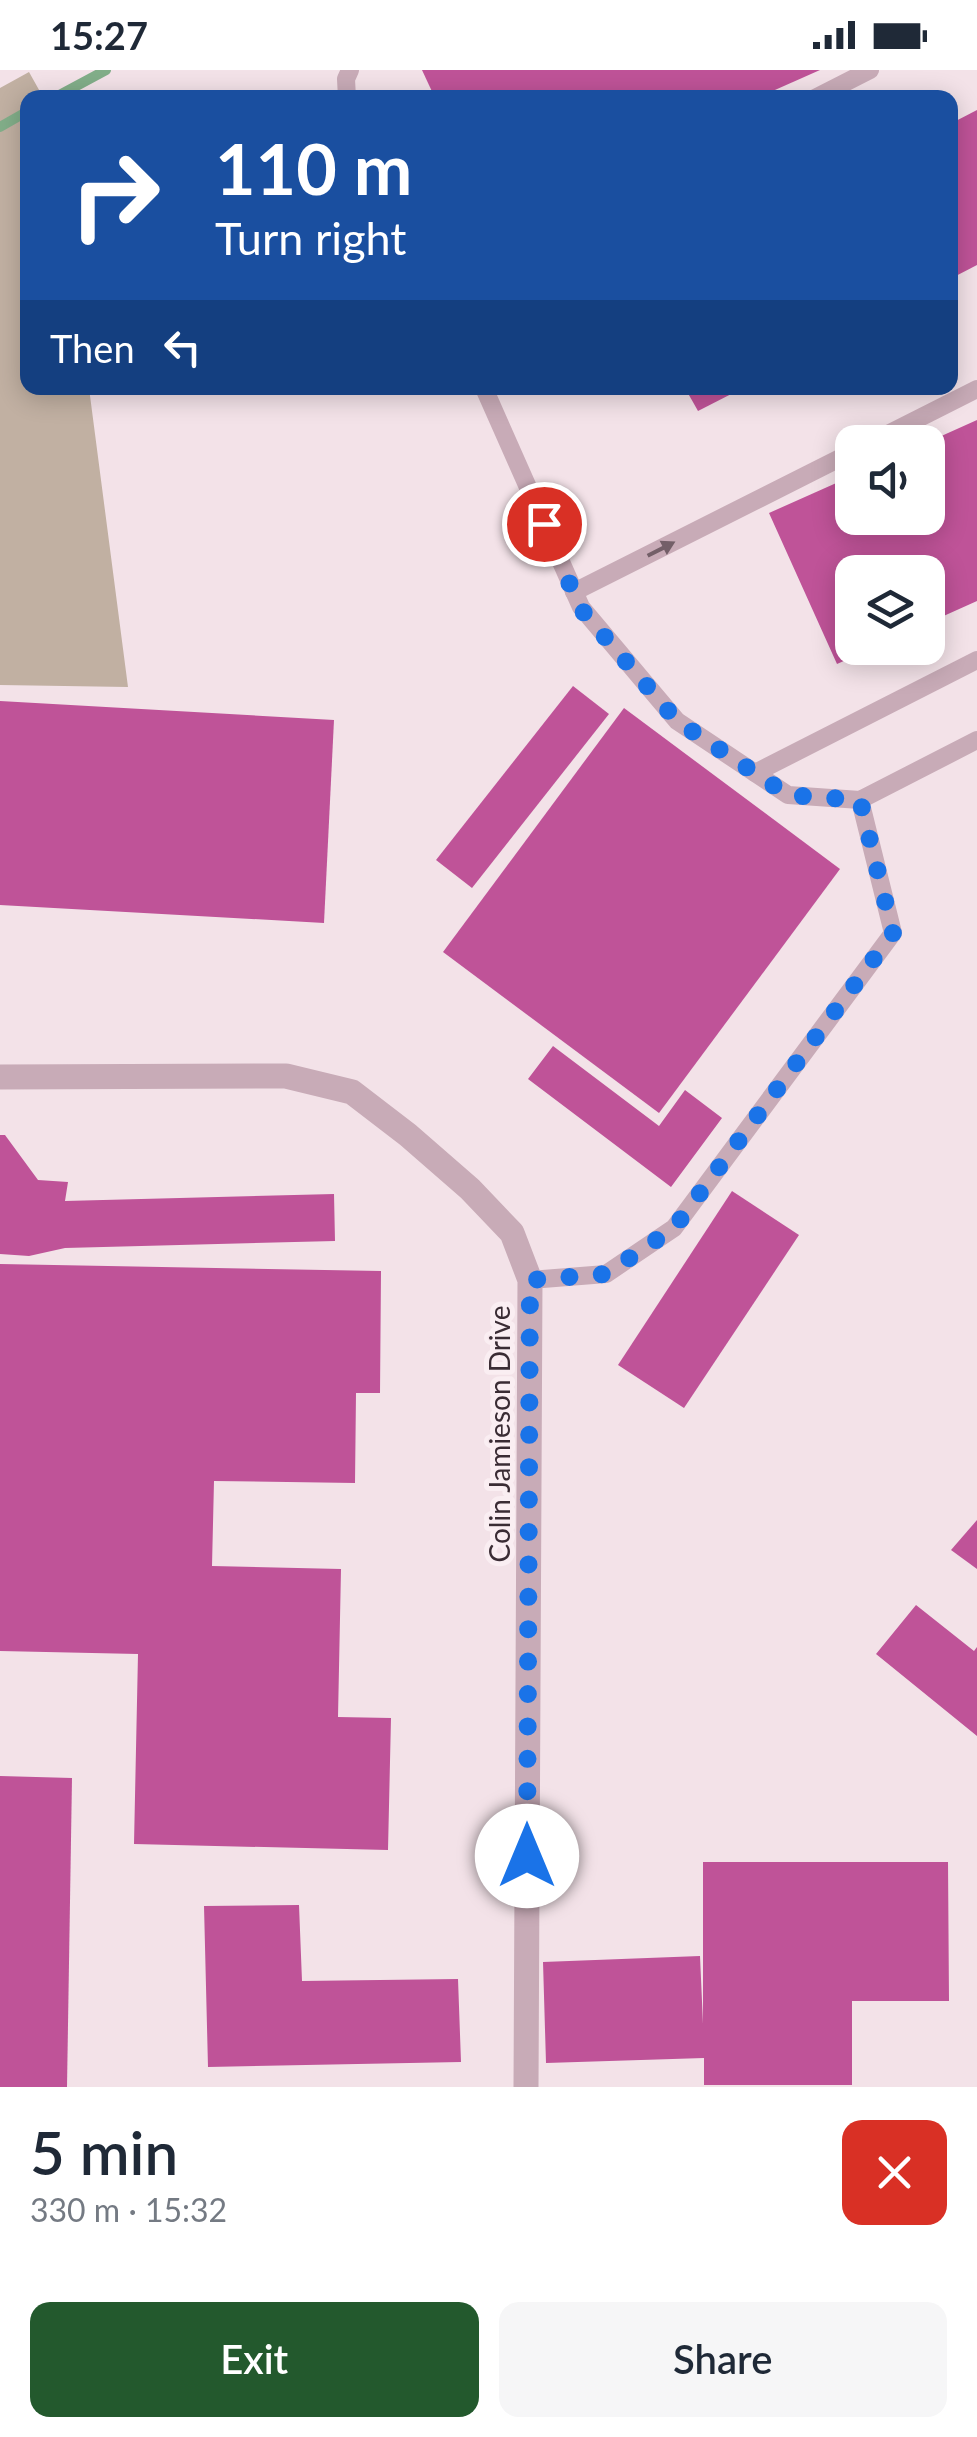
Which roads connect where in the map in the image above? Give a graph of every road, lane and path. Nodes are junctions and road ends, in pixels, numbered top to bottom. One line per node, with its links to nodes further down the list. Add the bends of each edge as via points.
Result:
1 (870, 70): 2 (lane)
2 (831, 90)
3 (977, 390): 5 (lane)
4 (487, 395): 7 (lane)
5 (906, 425)
6 (835, 461): 7 (lane, one-way to 6)
7 (574, 592): 10 (lane, via 580,608 677,721)
8 (977, 660): 10 (lane)
9 (977, 740): 11 (lane)
10 (755, 774): 11 (lane, via 788,795)
11 (860, 800): 13 (lane, via 893,933 674,1228 606,1274)
12 (0, 1077): 13 (street, Colin Jamieson Drive, via 286,1076 352,1092 408,1134 512,1232)
13 (530, 1280): 14 (street, Colin Jamieson Drive)
14 (526, 2087)

